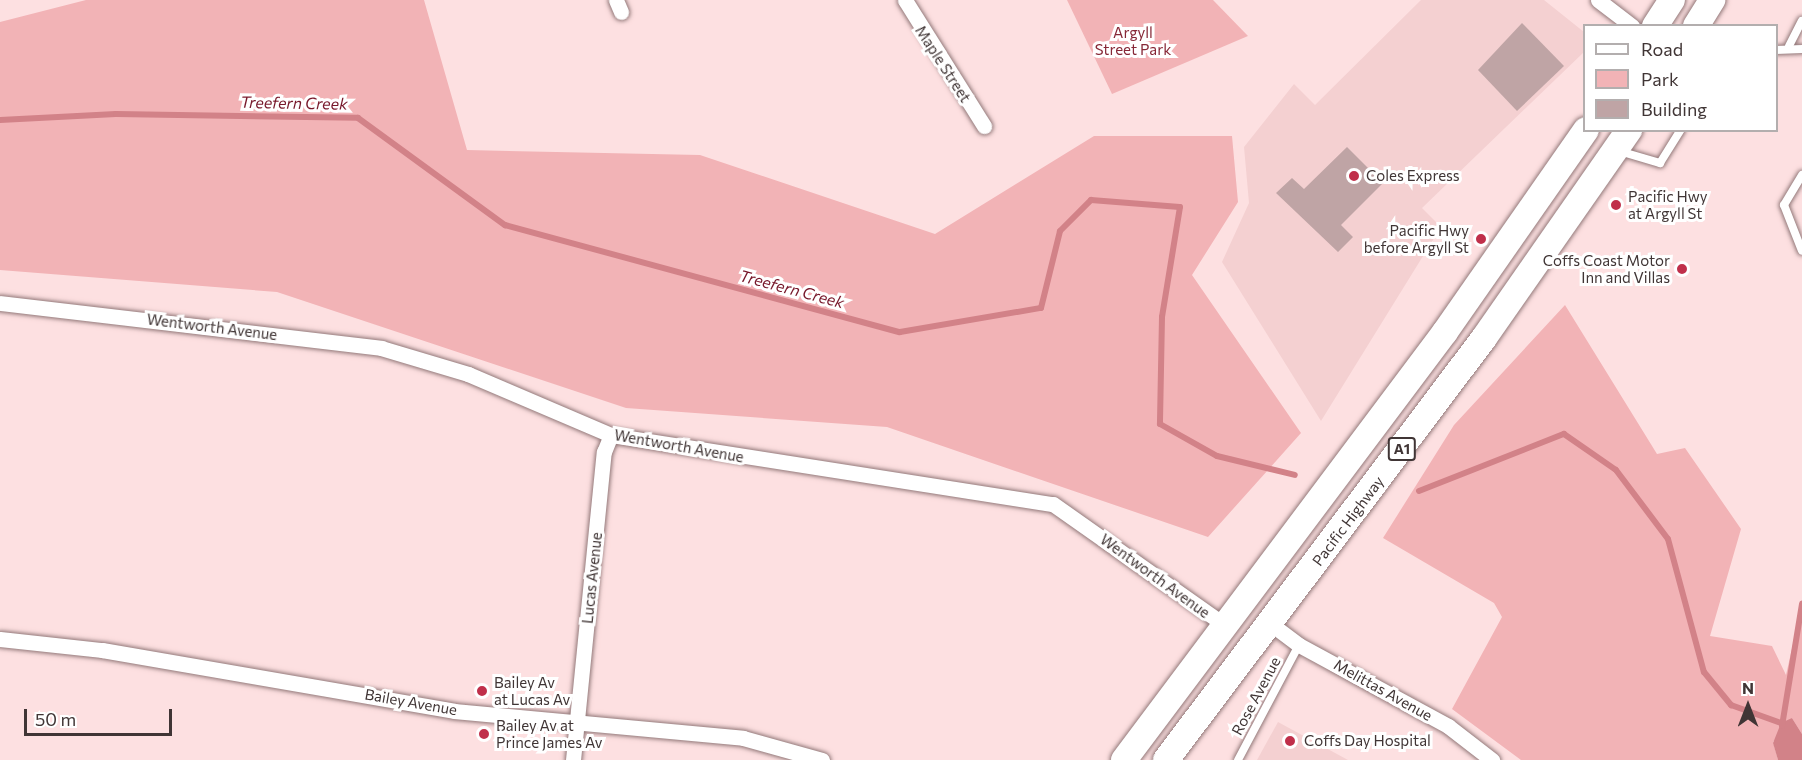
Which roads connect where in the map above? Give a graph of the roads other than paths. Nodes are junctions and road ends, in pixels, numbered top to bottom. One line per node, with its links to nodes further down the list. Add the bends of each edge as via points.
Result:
1 (904, 0): 12 (street, Maple Street)
2 (1598, 0): 6 (street)
3 (1672, 0): 7 (highway)
4 (1712, 0): 8 (highway)
5 (1802, 21): 9 (lane)
6 (1629, 24)
7 (1656, 24)
8 (1697, 24)
9 (1789, 46): 10 (lane); 11 (lane)
10 (1778, 49)
11 (1802, 49)
12 (984, 126)
13 (1585, 132): 21 (highway, A1)
14 (1680, 132): 15 (lane, via 1660,163)
15 (1622, 140): 20 (highway, Pacific Highway / A1, via 1491,330)
16 (1802, 175): 17 (lane, via 1784,205)
17 (1802, 252)
18 (0, 303): 19 (street, Wentworth Avenue, via 408,353)
19 (611, 435): 21 (street, Wentworth Avenue, via 1053,504); 24 (street, Lucas Avenue, via 604,452)
20 (1271, 624): 23 (street, Melittas Avenue); 28 (highway, Pacific Highway / A1)
21 (1226, 626): 27 (highway, A1)
22 (0, 639): 24 (street, Bailey Avenue, via 113,652 454,711)
23 (1299, 645): 29 (lane, Rose Avenue); 30 (street, Melittas Avenue, via 1448,726)
24 (578, 722): 25 (street, Lucas Avenue); 26 (street, Bailey Avenue, via 743,738)
25 (573, 760)
26 (822, 760)
27 (1124, 760)
28 (1166, 760)
29 (1238, 760)
30 (1492, 760)

